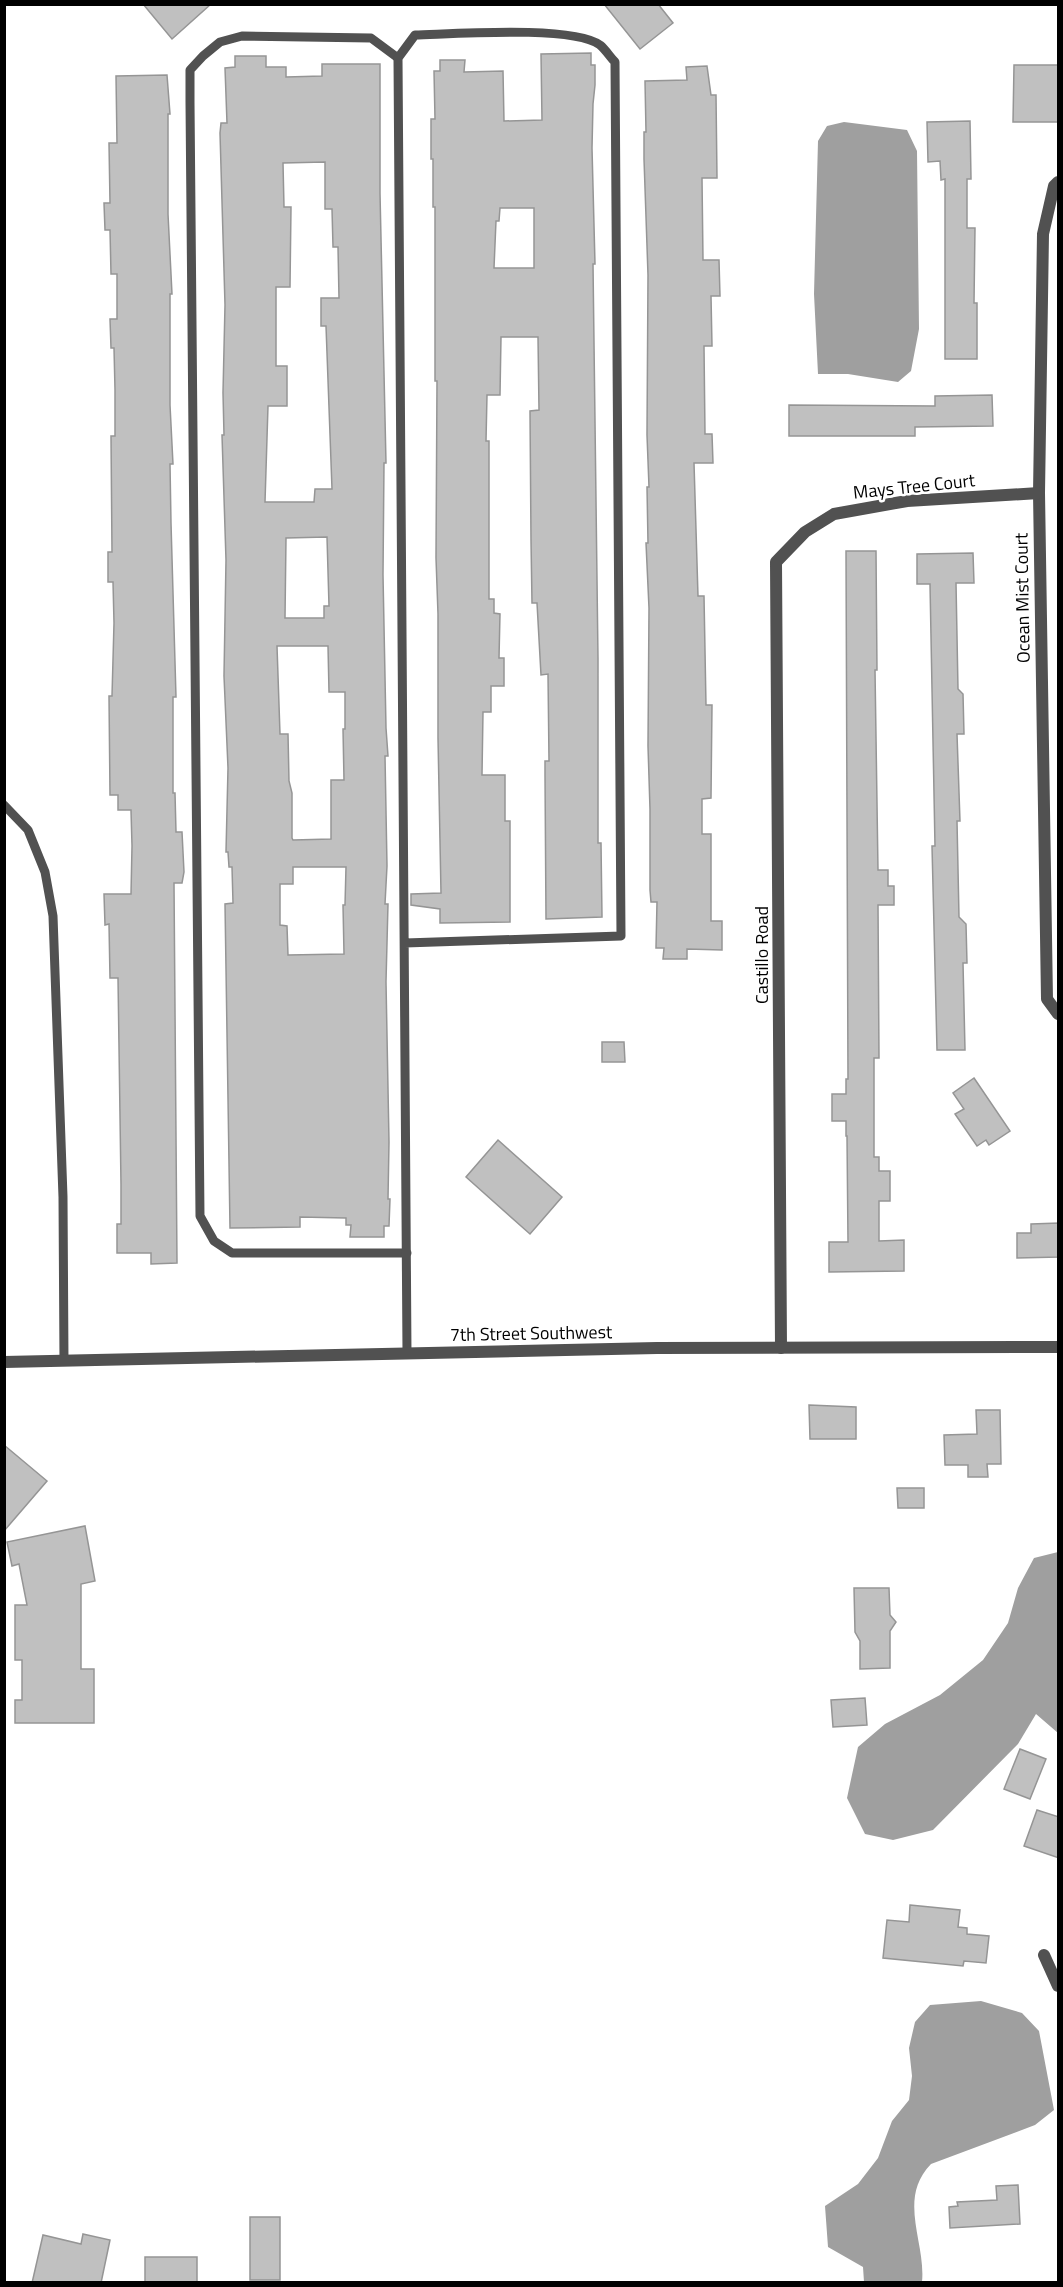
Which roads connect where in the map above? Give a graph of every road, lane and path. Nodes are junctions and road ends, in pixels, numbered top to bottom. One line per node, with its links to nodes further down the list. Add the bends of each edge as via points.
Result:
1 (398, 58): 6 (lane); 6 (lane, via 415,35 539,33 570,35 599,44 615,62 621,936); 8 (lane, via 371,38 242,36 220,42 190,70 190,126 200,1216 214,1241 232,1253)
2 (1059, 182): 3 (street, Ocean Mist Court, via 1054,186 1042,234)
3 (1039, 493): 4 (street, Mays Tree Court, via 907,501 834,514 805,532); 7 (street, Ocean Mist Court, via 1047,999)
4 (776, 562): 10 (street, Castillo Road)
5 (4, 805): 12 (lane, via 28,830 45,873 53,916 63,1197)
6 (405, 943): 8 (lane)
7 (1059, 1014)
8 (407, 1253): 11 (lane)
9 (1059, 1347): 10 (street, 7th Street Southwest)
10 (781, 1348): 11 (street, 7th Street Southwest)
11 (407, 1353): 12 (street, 7th Street Southwest)
12 (64, 1360): 13 (street, 7th Street Southwest)
13 (4, 1362)
14 (1044, 1954): 15 (street)
15 (1059, 1986)

